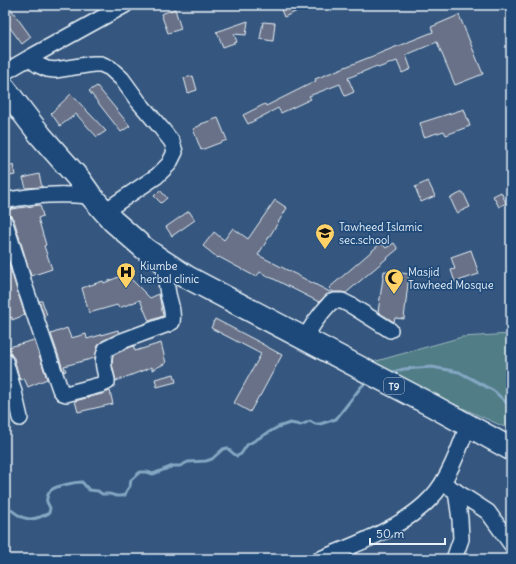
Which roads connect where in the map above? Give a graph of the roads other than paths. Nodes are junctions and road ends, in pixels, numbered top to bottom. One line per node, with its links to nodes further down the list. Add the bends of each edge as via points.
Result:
1 (125, 5): 2 (street)
2 (29, 58): 3 (street); 6 (street, via 46,70 93,64 110,68 172,142 175,152 169,164 157,176)
3 (5, 72)
4 (5, 89): 6 (highway, T9)
5 (5, 201): 6 (street, via 62,194)
6 (98, 204): 8 (highway, T9, via 129,235)
7 (5, 223): 8 (street, via 60,389 66,394 107,382 103,364 106,349 172,322)
8 (164, 262): 10 (highway, T9, via 187,277)
9 (390, 330): 10 (street, via 352,306 335,300 315,322)
10 (305, 339): 13 (highway, T9)
11 (5, 361): 12 (street)
12 (20, 418)
13 (468, 425): 14 (highway, T9); 15 (street, via 461,446)
14 (511, 448)
15 (443, 482): 16 (street); 18 (street, via 432,498 407,519)
16 (456, 491): 17 (street, via 488,512); 19 (street, via 461,540)
17 (511, 544)
18 (320, 559)
19 (454, 559)

